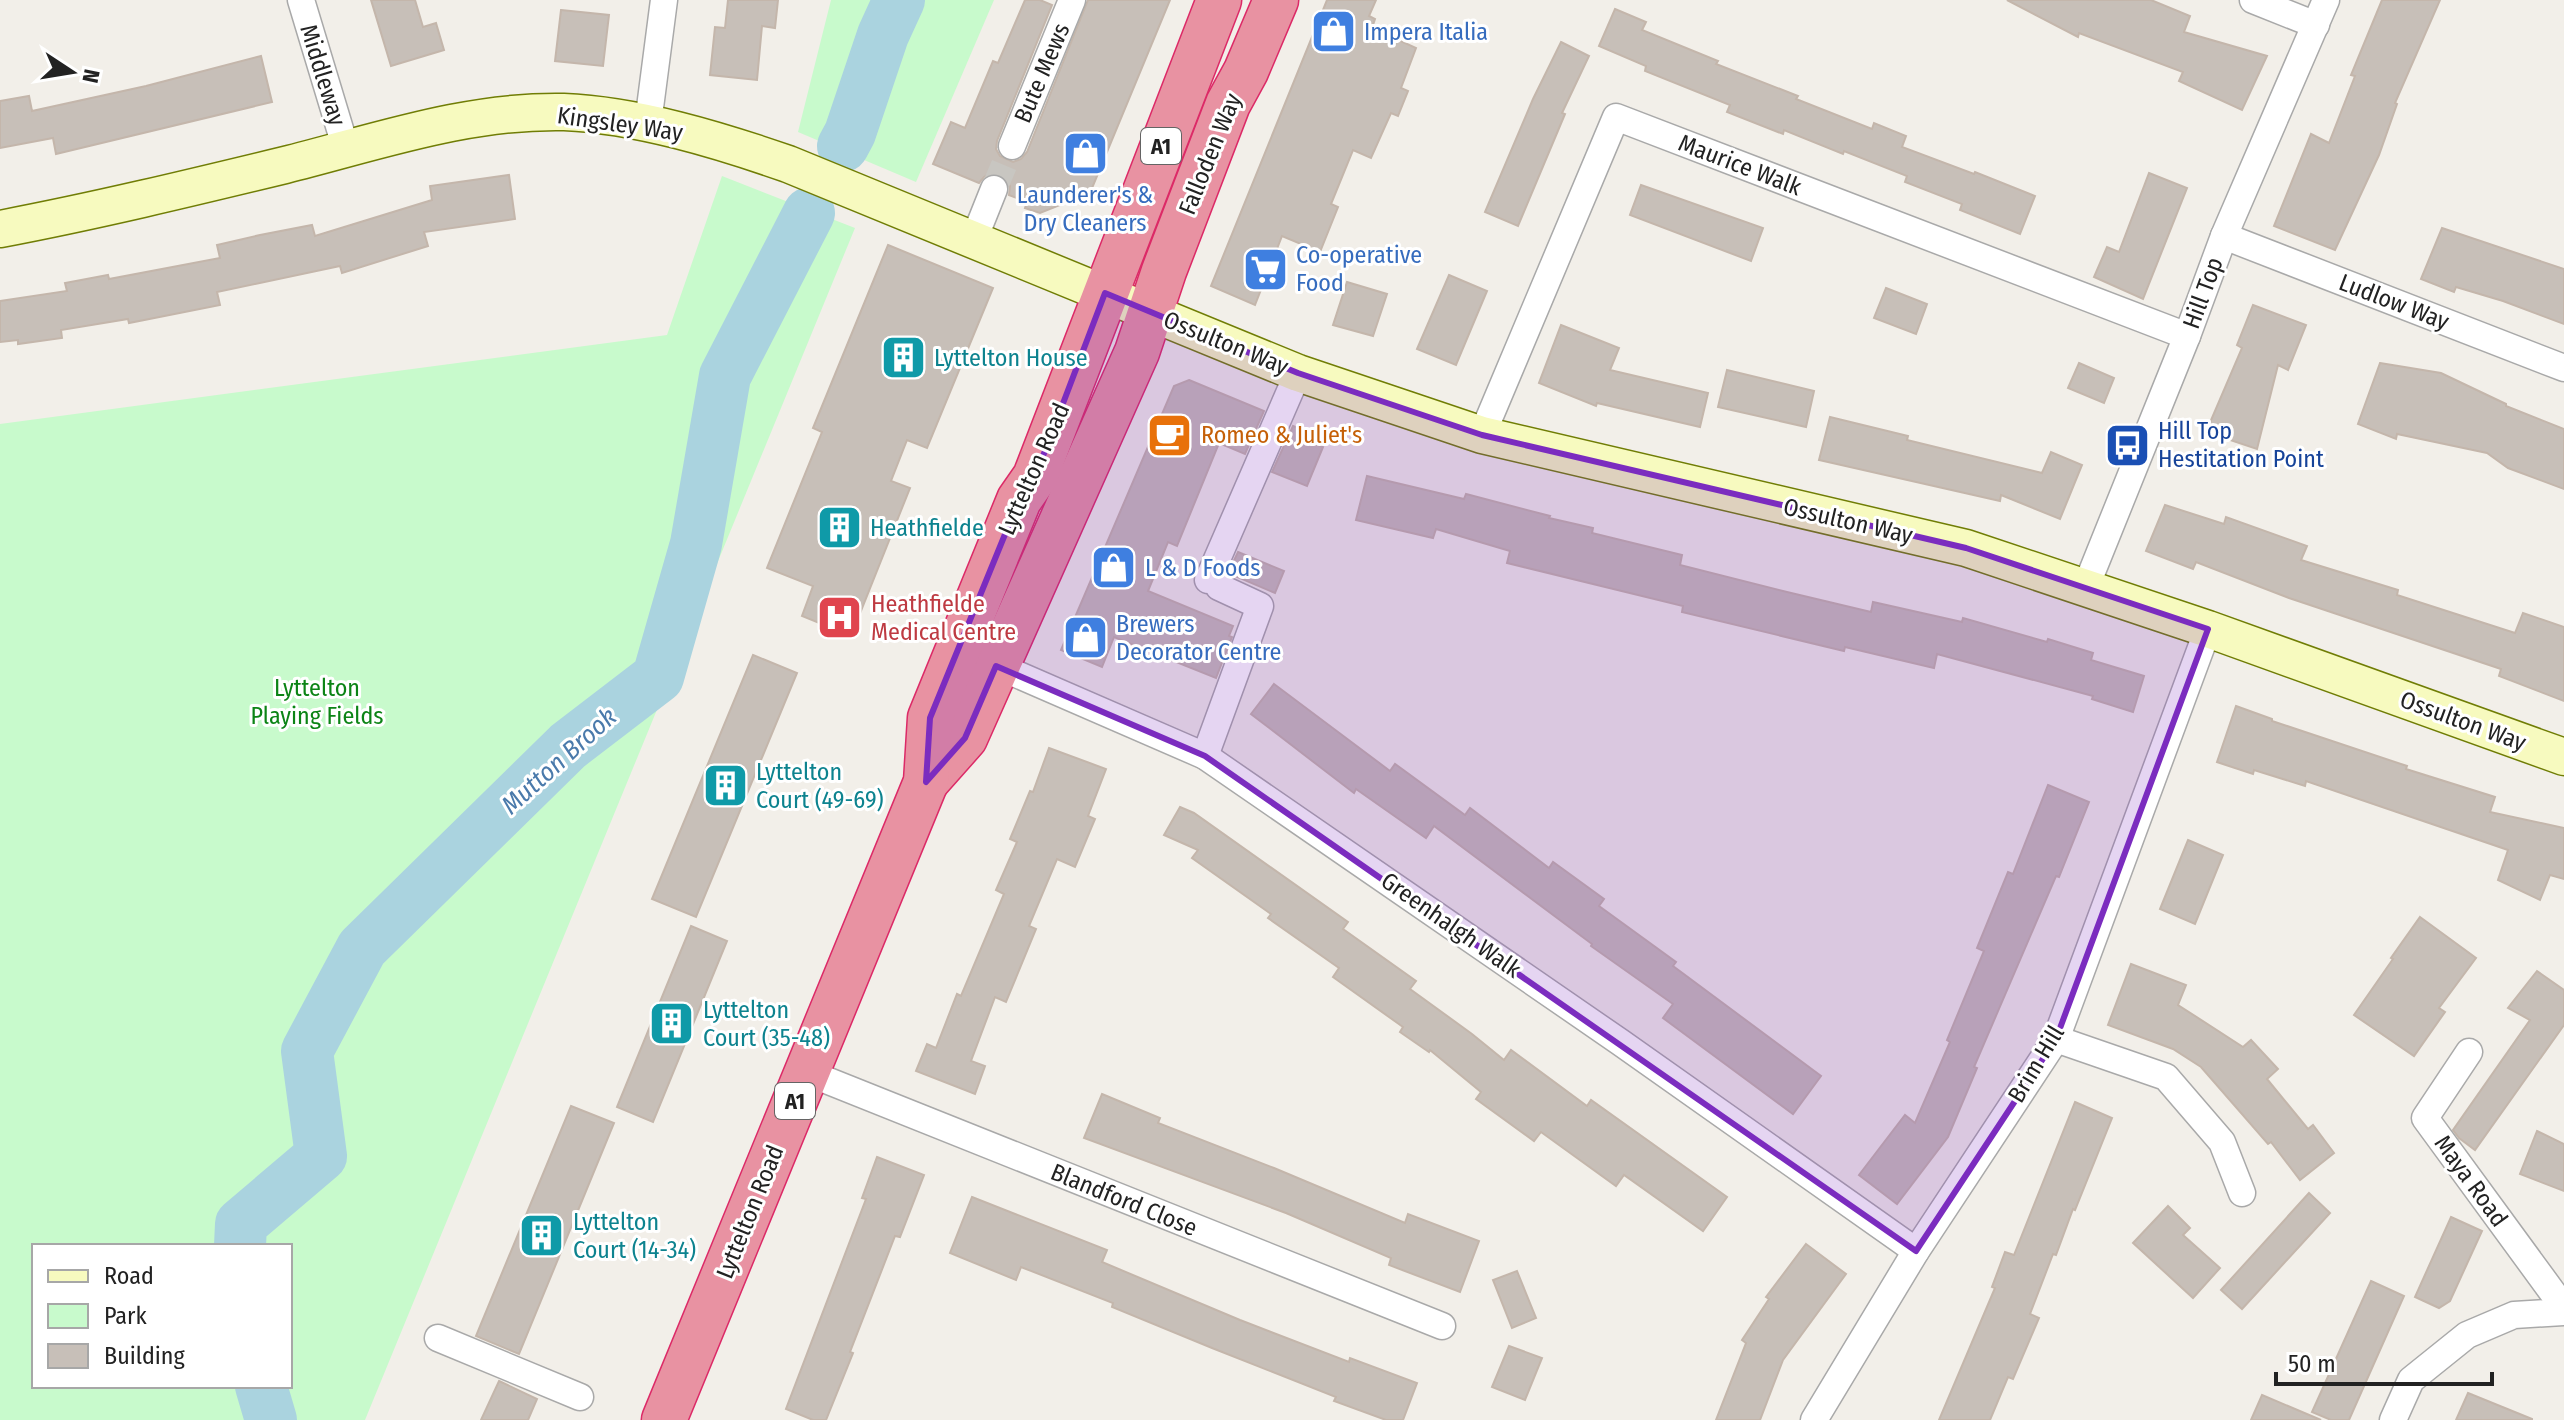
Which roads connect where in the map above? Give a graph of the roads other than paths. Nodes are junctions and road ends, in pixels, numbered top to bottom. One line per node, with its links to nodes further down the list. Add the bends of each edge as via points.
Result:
1 (301, 0): 11 (street, Middleway)
2 (664, 0): 9 (street)
3 (1072, 0): 10 (street, Bute Mews)
4 (1219, 0): 16 (highway, Falloden Way / A1)
5 (1276, 0): 16 (highway, Falloden Way / A1, via 1246,71)
6 (2253, 0): 8 (street)
7 (2326, 0): 8 (street, Hill Top)
8 (2316, 25): 14 (street, Hill Top)
9 (648, 123): 11 (street, Kingsley Way, via 566,112 501,114); 15 (street, Kingsley Way, via 788,164)
10 (1012, 146)
11 (346, 149): 13 (street, Kingsley Way)
12 (994, 189): 15 (street)
13 (0, 229)
14 (2224, 236): 17 (street, Hill Top); 18 (street, Ludlow Way)
15 (974, 239): 16 (street, Kingsley Way)
16 (1127, 302): 19 (street, Ossulton Way); 23 (highway, Lyttelton Road / A1, via 1137,352)
17 (2187, 336): 20 (street, Maurice Walk, via 1616,117); 21 (street, Hill Top)
18 (2564, 368)
19 (1298, 373): 20 (street, Ossulton Way); 24 (street, via 1213,583 1260,606)
20 (1482, 435): 21 (street, Ossulton Way, via 1966,548)
21 (2085, 589): 22 (street, Ossulton Way)
22 (2208, 629): 25 (street, Ossulton Way); 26 (street, Brim Hill)
23 (978, 658): 24 (street, Greenhalgh Walk); 28 (highway, Lyttelton Road / A1, via 965,738 926,782)
24 (1205, 756): 30 (street, Greenhalgh Walk)
25 (2564, 757)
26 (2056, 1039): 29 (street, via 2166,1077 2222,1142); 30 (street, Brim Hill)
27 (2469, 1052): 31 (street, Maya Road, via 2425,1118)
28 (806, 1072): 32 (street, Blandford Close); 35 (highway, Lyttelton Road / A1)
29 (2242, 1193)
30 (1916, 1251): 36 (street, Brim Hill)
31 (2564, 1310): 37 (street, via 2514,1315 2467,1335 2411,1380)
32 (1442, 1326)
33 (438, 1338): 34 (street)
34 (580, 1397)
35 (664, 1420)
36 (1814, 1420)
37 (2393, 1420)

